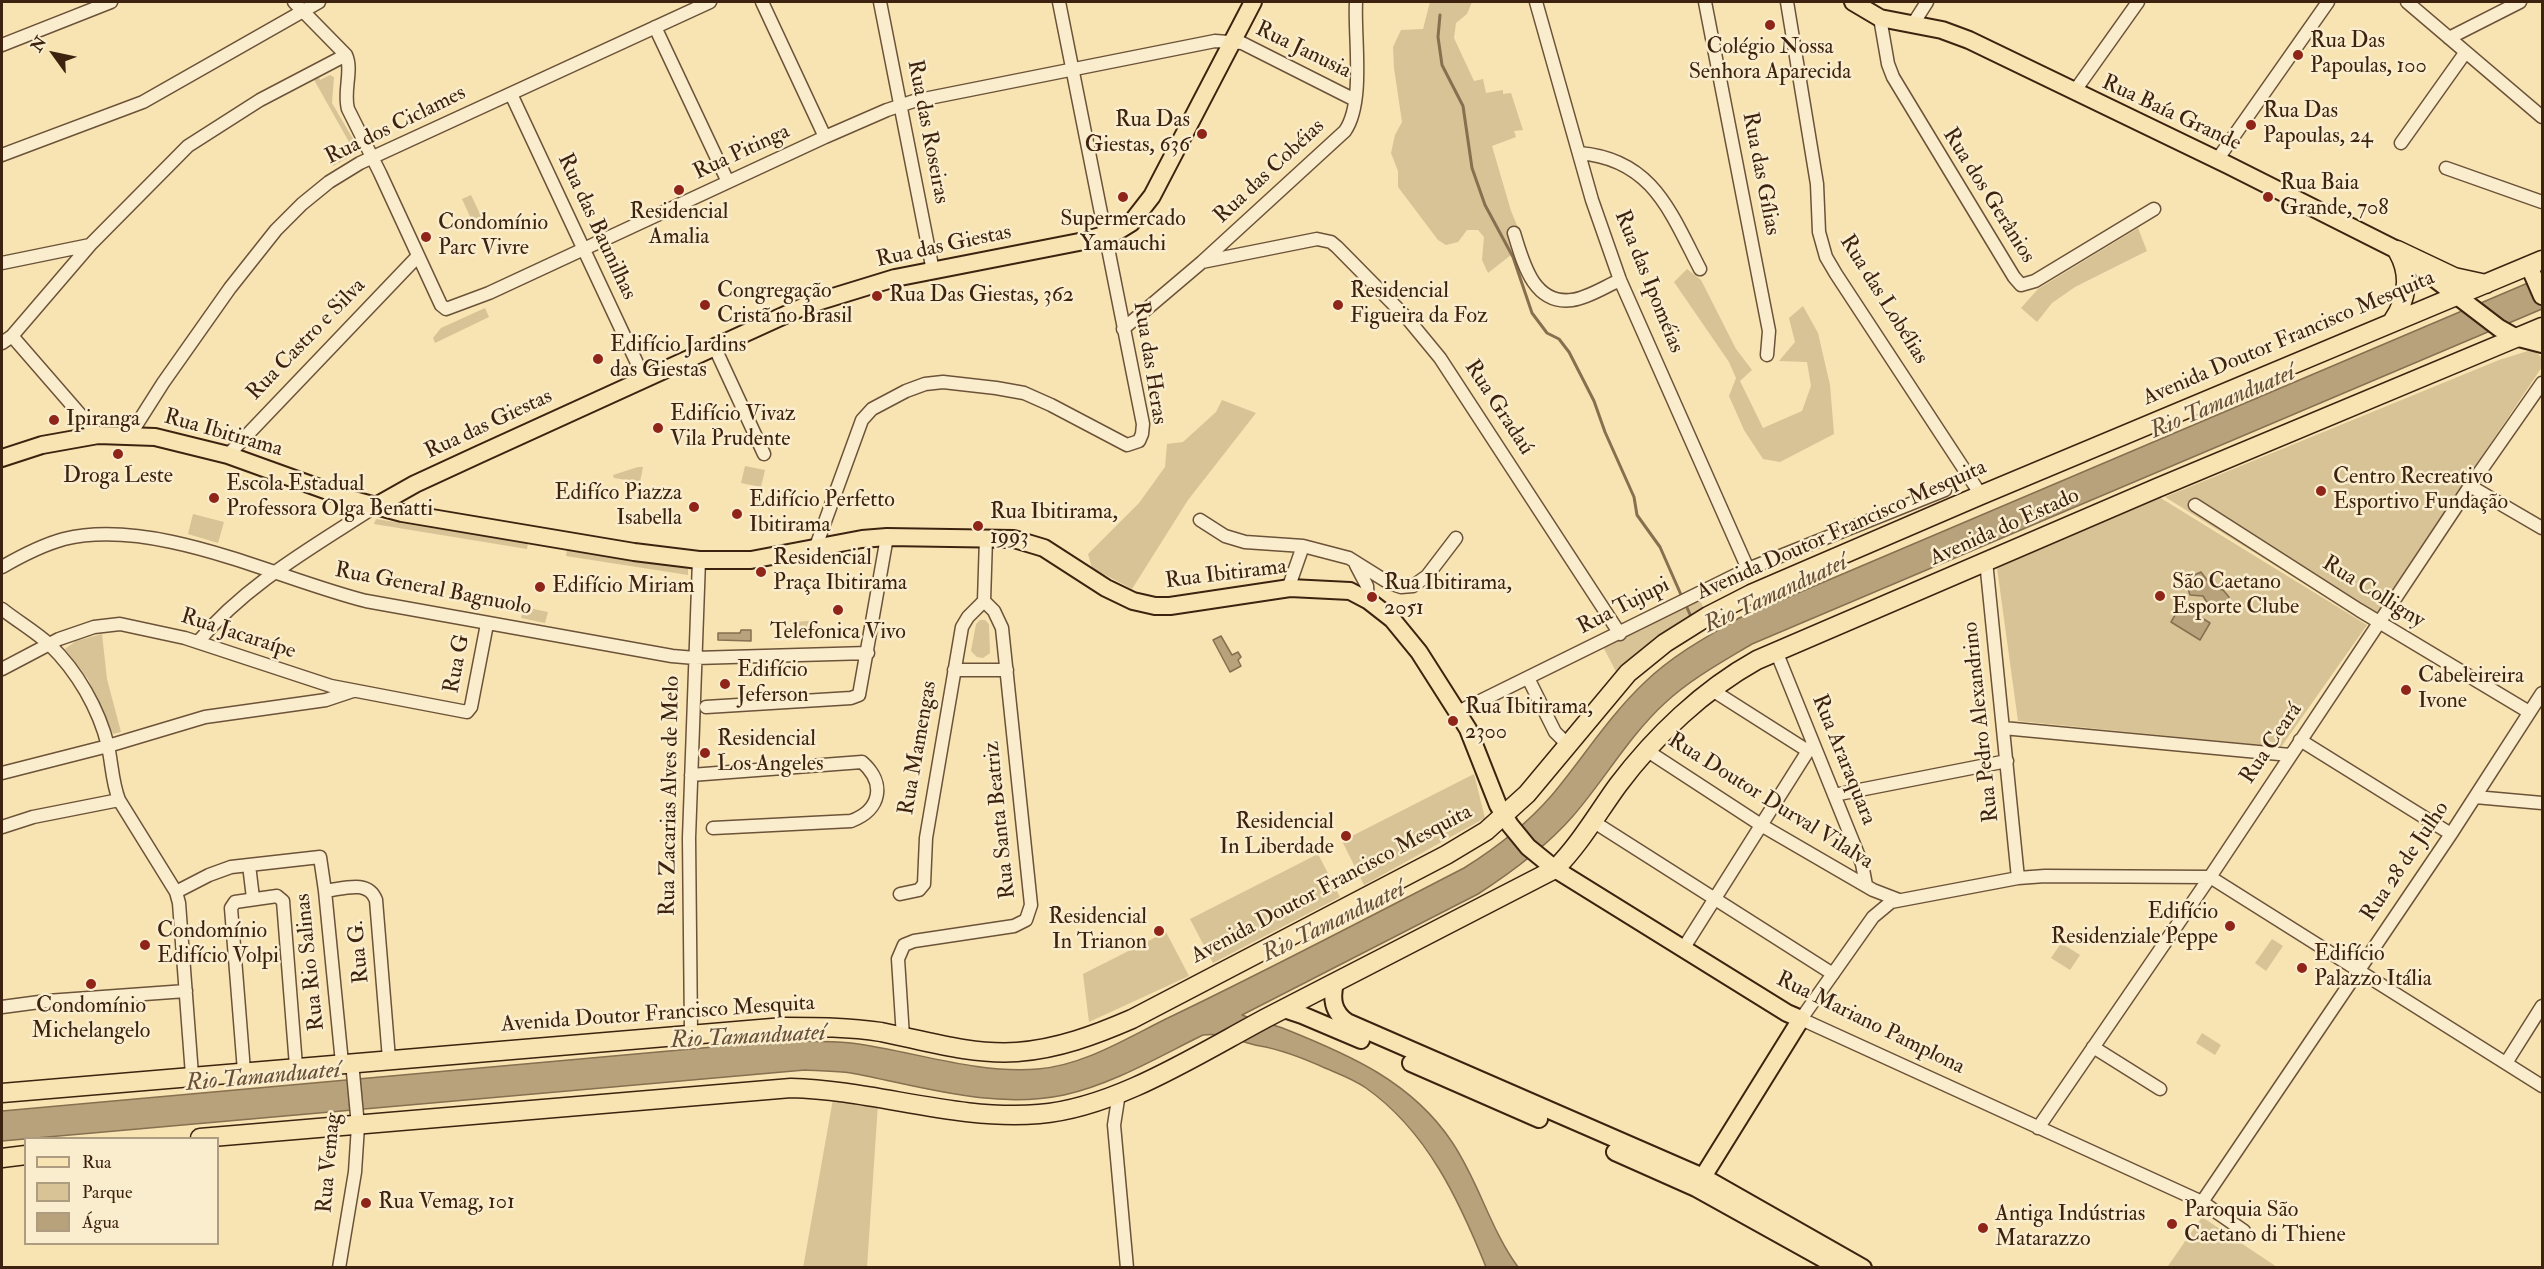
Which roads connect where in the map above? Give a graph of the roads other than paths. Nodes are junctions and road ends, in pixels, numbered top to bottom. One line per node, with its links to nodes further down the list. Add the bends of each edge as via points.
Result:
1 (111, 2): 24 (street)
2 (319, 2): 18 (street)
3 (710, 2): 21 (street, Rua dos Ciclames)
4 (762, 2): 33 (street)
5 (880, 2): 31 (street, Rua das Roseiras)
6 (1059, 2): 27 (street, Rua das Heras)
7 (1253, 2): 23 (main road, Rua das Giestas)
8 (1356, 2): 30 (street, Rua das Cobéias)
9 (1536, 2): 35 (street, Rua das Ipoméias)
10 (1705, 2): 65 (street, Rua das Gílias, via 1768,331)
11 (1787, 2): 75 (street, Rua das Lobélias, via 1816,175 1824,251)
12 (1853, 2): 19 (main road, Rua Baía Grande)
13 (1927, 2): 20 (street)
14 (2138, 2): 28 (street)
15 (2328, 2): 38 (street)
16 (2407, 2): 22 (street)
17 (2520, 2): 22 (street)
18 (298, 6): 26 (street); 36 (street, via 143,102)
19 (1880, 18): 20 (main road, Rua Baía Grande); 42 (street, Rua dos Gerânios, via 1893,77 2021,285 2035,281)
20 (1913, 24): 28 (main road, Rua Baía Grande, via 1969,40)
21 (655, 27): 29 (street, Rua dos Ciclames); 40 (street)
22 (2449, 38): 25 (street)
23 (1232, 41): 27 (street, Rua Pitinga); 30 (street, Rua Janusia, via 1263,52); 44 (main road, Rua das Giestas, via 1152,196 1131,223)
24 (2, 45)
25 (2465, 53): 32 (street); 34 (street)
26 (346, 55): 37 (street, Rua Pitinga, via 349,67 345,98); 45 (street, via 260,100 188,146)
27 (1072, 69): 31 (street, Rua Pitinga); 44 (street, Rua das Heras)
28 (2074, 92): 38 (main road, Rua Baía Grande)
29 (511, 94): 37 (street, Rua dos Ciclames); 46 (street, Rua das Baunilhas)
30 (1355, 100): 49 (street, Rua das Cobéias, via 1345,130)
31 (900, 104): 33 (street, Rua Pitinga); 53 (street, Rua das Roseiras)
32 (2542, 117)
33 (825, 138): 40 (street, Rua Pitinga)
34 (2402, 143)
35 (1579, 153): 52 (street, via 1616,161 1648,181); 54 (street, Rua das Ipoméias)
36 (2, 155)
37 (373, 157): 48 (street, Rua Pitinga); 69 (street, Rua dos Ciclames, via 329,182 276,230 211,315)
38 (2217, 160): 47 (main road, Rua Baía Grande)
39 (2445, 168): 41 (street)
40 (728, 182): 46 (street, Rua Pitinga)
41 (2542, 202)
42 (2154, 208)
43 (1514, 233): 54 (street, via 1532,282 1552,297 1573,300)
44 (1105, 235): 53 (main road, Rua das Giestas); 60 (street, Rua das Heras)
45 (90, 245): 50 (street); 62 (street)
46 (584, 250): 48 (street, Rua Pitinga, via 447,309 441,305); 66 (street, Rua das Baunilhas)
47 (2398, 251): 55 (highway, via 2454,277); 57 (main road, Rua Baía Grande); 58 (highway, via 2407,270 2406,289)
48 (418, 255): 71 (street, Rua Castro e Silva)
49 (1202, 262): 60 (street, Rua das Cobéias); 97 (street, Rua Gradaú, via 1317,239 1337,247 1407,318 1440,358)
50 (2, 263)
51 (2536, 268): 55 (highway, Avenida Doutor Francisco Mesquita); 56 (main road)
52 (1700, 269)
53 (933, 271): 64 (main road, Rua das Giestas, via 807,305)
54 (1620, 280): 89 (street, Rua das Ipoméias)
55 (2486, 284): 57 (highway, Avenida Doutor Francisco Mesquita)
56 (2542, 296)
57 (2464, 300): 58 (highway, Avenida Doutor Francisco Mesquita); 61 (main road, Rua Baía Grande)
58 (2392, 322): 75 (highway, Avenida Doutor Francisco Mesquita)
59 (2542, 327): 61 (highway, Avenida do Estado)
60 (1123, 329): 84 (street, Rua das Heras, via 1143,424 1139,441 1127,445 1024,393 943,382 916,387 872,409 862,420)
61 (2507, 333): 63 (main road); 87 (highway, Avenida do Estado)
62 (7, 340): 68 (street)
63 (2542, 344)
64 (714, 345): 66 (main road, Rua das Giestas); 70 (street)
65 (1767, 355)
66 (644, 378): 77 (main road, Rua das Giestas, via 415,484)
67 (2542, 383): 73 (street, Rua Ceará)
68 (99, 435): 69 (main road, Rua Ibitirama); 72 (main road, Rua Ibitirama, via 42,445)
69 (130, 435): 71 (main road, Rua Ibitirama, via 155,437)
70 (764, 454)
71 (228, 455): 77 (main road, Rua Ibitirama)
72 (2, 458)
73 (2470, 486): 79 (street); 95 (street, Rua Ceará)
74 (1944, 490): 89 (street, Rua Tujupi)
75 (1981, 495): 116 (highway, Avenida Doutor Francisco Mesquita, via 1708,616 1628,673)
76 (2196, 505): 95 (street, Rua Colligny)
77 (376, 506): 86 (main road, Rua Ibitirama); 90 (street)
78 (1200, 520): 83 (street, via 1225,536 1245,542)
79 (2542, 528)
80 (887, 537): 81 (main road, Rua Ibitirama); 84 (main road, Rua Ibitirama); 101 (street)
81 (986, 538): 91 (main road, Rua Ibitirama, via 1033,543 1106,588 1155,606); 93 (street)
82 (1456, 538): 85 (street, via 1428,576 1408,587 1389,583)
83 (1303, 546): 85 (street); 91 (street)
84 (815, 549): 86 (main road, Rua Ibitirama, via 751,560)
85 (1349, 558): 92 (street, via 1364,577)
86 (699, 560): 102 (street, Rua Zacarias Alves de Melo)
87 (1986, 561): 100 (highway, Avenida do Estado); 114 (street, Rua Pedro Alexandrino)
88 (2, 567): 90 (street, Rua General Bagnuolo, via 63,539 121,533 202,550)
89 (1748, 569): 97 (street, Rua Tujupi)
90 (273, 573): 96 (street, Rua General Bagnuolo, via 366,601); 98 (street, via 224,614)
91 (1288, 589): 92 (main road, Rua Ibitirama, via 1350,591)
92 (1368, 600): 112 (main road, Rua Ibitirama, via 1406,633)
93 (984, 601): 104 (street, Rua Mamengas, via 965,621); 105 (street, Rua Santa Beatriz, via 1002,628)
94 (2, 609): 99 (street)
95 (2379, 622): 113 (street, Rua Colligny); 115 (street, Rua Ceará)
96 (487, 624): 102 (street, Rua General Bagnuolo); 111 (street, Rua G)
97 (1620, 634): 106 (street, Rua Tujupi)
98 (198, 642): 99 (street, Rua Jacaraípe, via 114,624 94,627); 108 (street, Rua Jacaraípe)
99 (49, 644): 103 (street, Rua Jacaraípe); 117 (street, via 84,690)
100 (1776, 651): 107 (highway, Avenida do Estado); 118 (street, Rua Araraquara)
101 (868, 652): 102 (street, Rua General Bagnuolo); 110 (street, via 861,692 855,697)
102 (695, 658): 123 (street, Rua Zacarias Alves de Melo)
103 (2, 669)
104 (954, 670): 105 (street); 141 (street, Rua Mamengas, via 926,838 924,884 919,890)
105 (1007, 670): 156 (street, Rua Santa Beatriz, via 1029,913 1026,920 1014,926 904,945 898,959)
106 (1528, 678): 112 (street, Rua Tujupi); 116 (street, via 1555,732)
107 (1712, 690): 118 (street); 119 (highway, Avenida do Estado)
108 (353, 691): 111 (street, Rua Jacaraípe); 117 (street, via 326,700 214,715)
109 (2542, 693): 113 (street, Rua 28 de Julho)
110 (706, 707)
111 (469, 711)
112 (1458, 712): 128 (main road, Rua Ibitirama)
113 (2529, 712): 124 (street, Rua 28 de Julho)
114 (2003, 728): 120 (street); 121 (street, Rua Pedro Alexandrino)
115 (2300, 740): 120 (street, Rua Ceará); 133 (street)
116 (1568, 745): 128 (highway, Avenida Doutor Francisco Mesquita)
117 (108, 746): 122 (street); 126 (street)
118 (1810, 747): 125 (street, Rua Araraquara); 130 (street)
119 (1646, 750): 129 (highway, Avenida do Estado); 130 (street, Rua Doutor Durval Vilalva)
120 (2290, 754): 136 (street, Rua Ceará)
121 (2007, 762): 125 (street); 137 (street, Rua Pedro Alexandrino)
122 (2, 773)
123 (691, 775): 132 (street, via 862,762 874,781 878,797 874,807 851,821); 155 (street, Rua Zacarias Alves de Melo)
124 (2478, 793): 127 (street); 133 (street, Rua 28 de Julho)
125 (1834, 795): 138 (street, Rua Araraquara)
126 (119, 800): 131 (street); 140 (street)
127 (2542, 803)
128 (1507, 820): 135 (main road, Rua Mariano Pamplona, via 1528,847); 156 (highway, Avenida Doutor Francisco Mesquita, via 1106,1030 1047,1048 1017,1052 967,1050)
129 (1594, 822): 135 (highway, Avenida do Estado); 143 (street)
130 (1761, 825): 138 (street, Rua Doutor Durval Vilalva); 143 (street)
131 (2, 827)
132 (713, 828)
133 (2451, 834): 147 (street, Rua 28 de Julho)
134 (249, 865): 139 (street, Rua Rio Salinas, via 319,857); 140 (street, via 221,870); 142 (street)
135 (1549, 865): 146 (main road, Rua Mariano Pamplona); 149 (highway)
136 (2210, 877): 137 (street); 147 (street); 157 (street, Rua Ceará)
137 (2018, 878): 144 (street)
138 (1869, 887): 144 (street, Rua Doutor Durval Vilalva); 145 (street, Rua Doutor Durval Vilalva)
139 (325, 891): 158 (street, Rua G., via 363,887 376,900); 161 (street, Rua Rio Salinas)
140 (176, 892): 150 (street)
141 (900, 894)
142 (254, 898): 160 (street, via 279,896 283,901); 162 (street, via 236,902 231,908)
143 (1714, 899): 146 (street); 148 (street)
144 (1899, 900): 145 (street)
145 (1880, 909): 148 (street)
146 (1683, 948): 154 (main road, Rua Mariano Pamplona)
147 (2360, 969): 159 (street); 176 (street, Rua 28 de Julho)
148 (1833, 974): 154 (street)
149 (1335, 982): 153 (highway); 175 (main road, via 1335,1010 1347,1022)
150 (186, 991): 152 (street); 163 (street)
151 (2542, 1006): 159 (street)
152 (2, 1007)
153 (1276, 1013): 167 (highway); 175 (main road, via 1319,1022)
154 (1801, 1019): 171 (street, Rua Mariano Pamplona); 175 (main road)
155 (691, 1033): 156 (highway, Avenida Doutor Francisco Mesquita, via 823,1027); 158 (highway, Avenida Doutor Francisco Mesquita)
156 (903, 1036)
157 (2093, 1047): 165 (street); 171 (street, Rua Ceará)
158 (389, 1059): 161 (highway, Avenida Doutor Francisco Mesquita)
159 (2506, 1063): 164 (street)
160 (296, 1066): 161 (highway, Avenida Doutor Francisco Mesquita); 162 (highway, Avenida Doutor Francisco Mesquita)
161 (349, 1066): 169 (street, Rua Vemag)
162 (244, 1071): 163 (highway, Avenida Doutor Francisco Mesquita)
163 (192, 1075): 166 (highway, Avenida Doutor Francisco Mesquita)
164 (2542, 1086)
165 (2160, 1089)
166 (2, 1093)
167 (1119, 1093): 168 (highway); 170 (street)
168 (1096, 1102): 169 (highway, via 1041,1114 985,1114 856,1092 791,1088); 170 (street)
169 (358, 1119): 172 (highway); 178 (street, Rua Vemag)
170 (1114, 1125): 179 (street)
171 (2038, 1128): 176 (street, Rua Mariano Pamplona)
172 (208, 1137)
173 (24, 1155): 174 (highway)
174 (2, 1158)
175 (1700, 1183): 180 (main road); 181 (main road)
176 (2202, 1202): 177 (street, Rua Mariano Pamplona)
177 (2244, 1231)
178 (339, 1268)
179 (1127, 1268)
180 (1840, 1268)
181 (1863, 1268)

